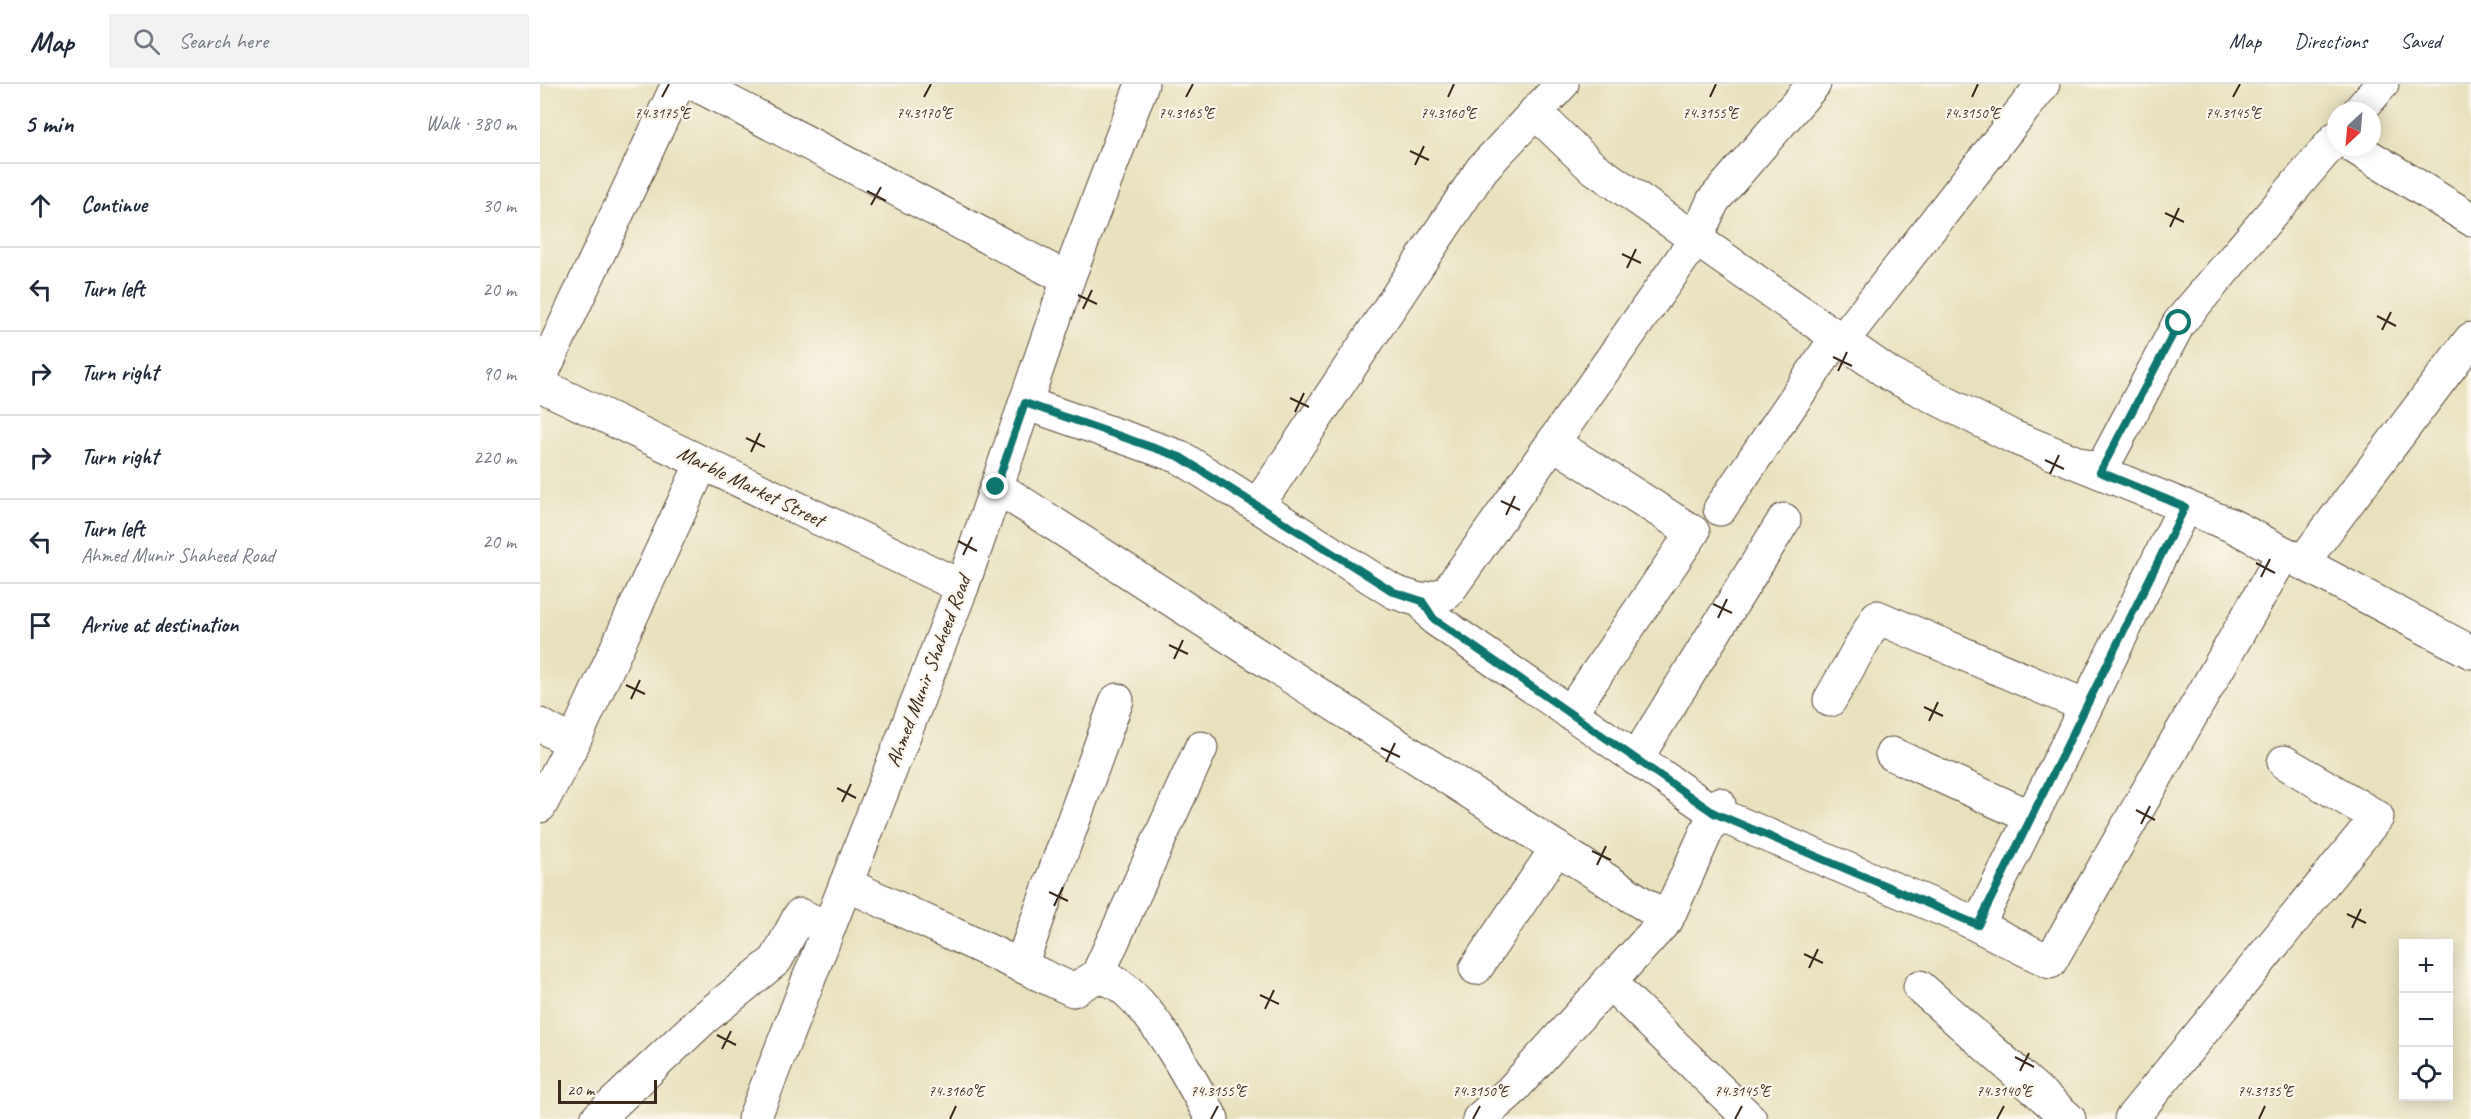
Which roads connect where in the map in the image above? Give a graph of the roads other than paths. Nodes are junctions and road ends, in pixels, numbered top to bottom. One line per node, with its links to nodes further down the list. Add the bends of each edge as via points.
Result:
1 (678, 84): 16 (street)
2 (694, 84): 13 (street)
3 (1142, 84): 13 (street, Ahmed Munir Shaheed Road)
4 (1814, 84): 12 (street, via 1713,201)
5 (2043, 84): 14 (street)
6 (2382, 84): 8 (street)
7 (1551, 93): 12 (street, via 1591,166); 23 (street, via 1482,169)
8 (2367, 102)
9 (2327, 149): 21 (street, via 2179,323)
10 (2369, 156): 11 (street)
11 (2471, 219)
12 (1696, 239): 14 (street); 19 (street)
13 (1068, 279): 18 (street, Ahmed Munir Shaheed Road)
14 (1839, 339): 21 (street, via 1891,375 2013,436); 25 (street)
15 (2471, 339): 27 (street)
16 (540, 378)
17 (540, 385): 20 (street, Marble Market Street)
18 (1025, 403): 22 (street, Ahmed Munir Shaheed Road); 23 (street, via 1180,457)
19 (1552, 443): 29 (street, via 1447,592); 34 (street, via 1693,532)
20 (702, 463): 28 (street, Marble Market Street); 36 (street)
21 (2100, 472): 24 (street)
22 (996, 487): 28 (street, Ahmed Munir Shaheed Road); 44 (street)
23 (1257, 505): 29 (street, via 1394,592)
24 (2185, 507): 27 (street, via 2233,526); 33 (street)
25 (1720, 509)
26 (1784, 520): 39 (street)
27 (2294, 558): 30 (street); 47 (street, via 2050,962)
28 (962, 587): 45 (street, Ahmed Munir Shaheed Road)
29 (1422, 601): 34 (street, via 1434,619)
30 (2471, 652)
31 (1117, 700): 49 (street)
32 (1830, 700): 33 (street, via 1877,617)
33 (2086, 706): 43 (street)
34 (1570, 713): 39 (street)
35 (540, 725): 36 (street)
36 (573, 743): 41 (street)
37 (1201, 748): 51 (street)
38 (1892, 754): 43 (street)
39 (1636, 759): 42 (street)
40 (2284, 762): 60 (street, via 2377,817)
41 (540, 806)
42 (1717, 809): 46 (street); 47 (street)
43 (2031, 817): 47 (street)
44 (1557, 848): 46 (street); 50 (street)
45 (846, 884): 48 (street, Ahmed Munir Shaheed Road); 49 (street)
46 (1667, 919): 52 (street)
47 (1978, 925)
48 (828, 928): 54 (street, via 800,915 776,960 704,1019); 55 (street, Ahmed Munir Shaheed Road)
49 (1021, 965): 51 (street, via 1073,990)
50 (1476, 968)
51 (1097, 976): 56 (street, via 1119,984 1152,1020 1191,1078)
52 (1608, 981): 57 (street, via 1510,1092); 58 (street)
53 (1920, 987): 59 (street)
54 (597, 1119)
55 (754, 1119)
56 (1212, 1119)
57 (1479, 1119)
58 (1750, 1119)
59 (2068, 1119)
60 (2131, 1119)

